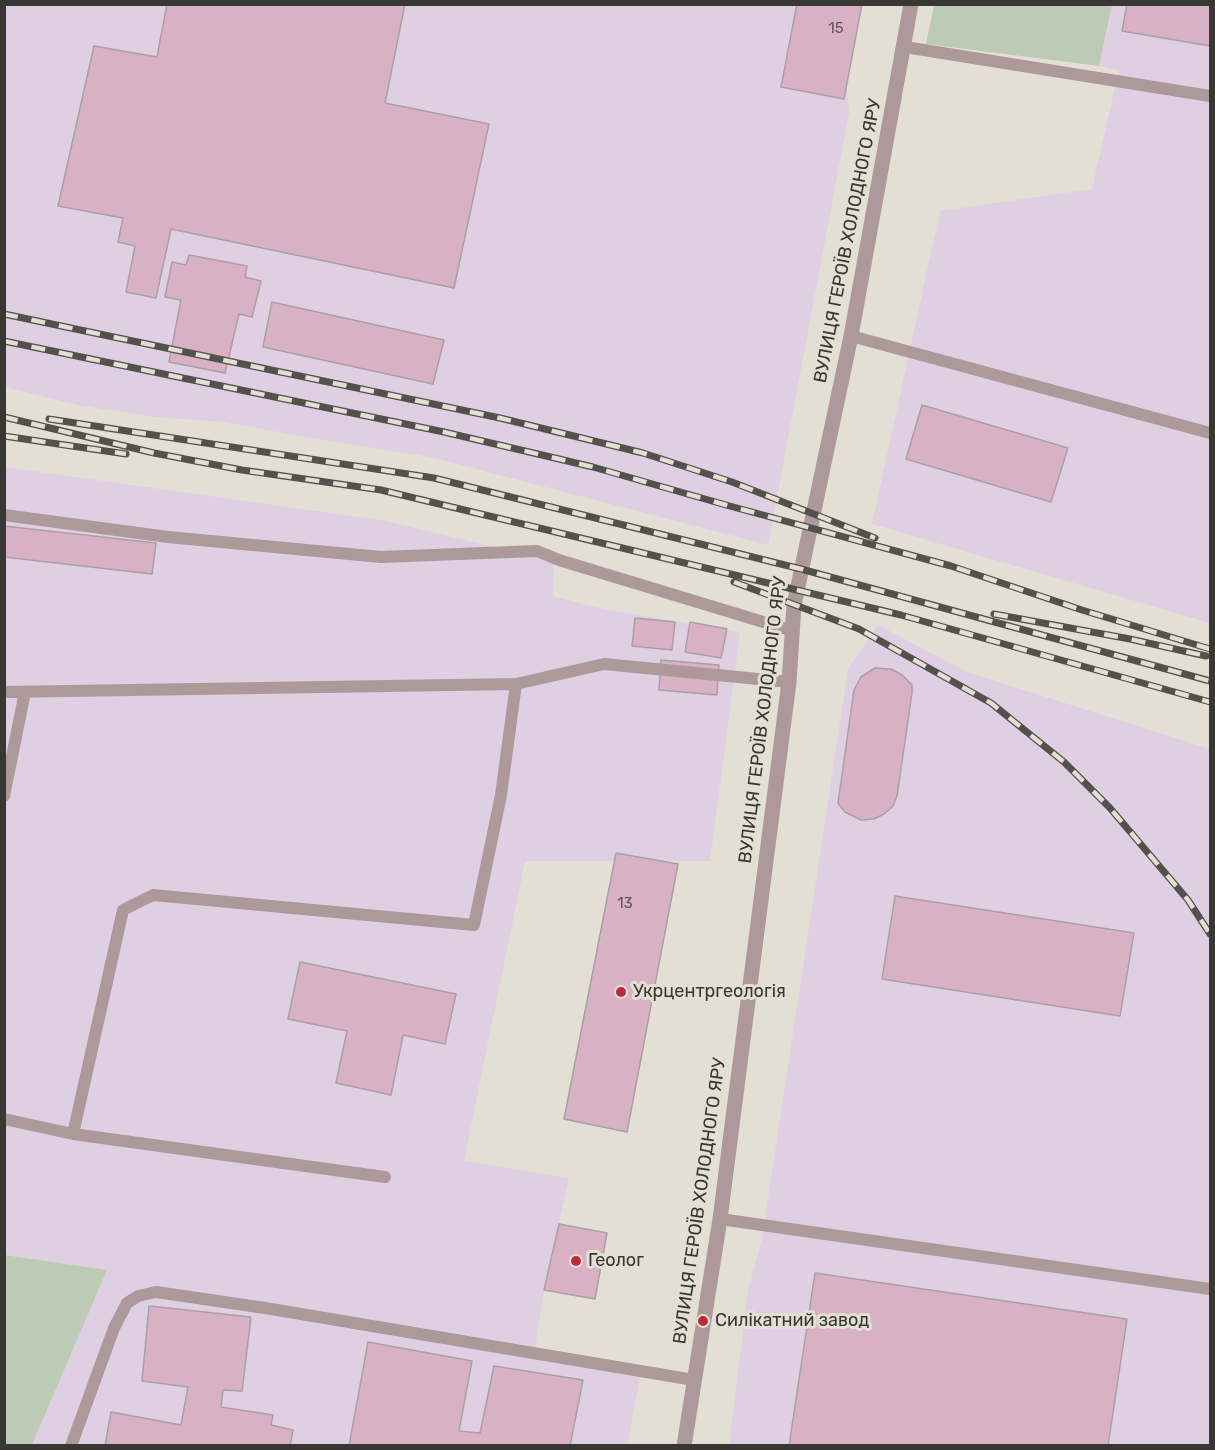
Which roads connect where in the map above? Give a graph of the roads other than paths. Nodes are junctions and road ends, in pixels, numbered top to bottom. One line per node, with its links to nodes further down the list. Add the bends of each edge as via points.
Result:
1 (911, 4): 2 (street, ВУЛИЦЯ ГЕРОЇВ ХОЛОДНОГО ЯРУ)
2 (905, 47): 3 (lane); 4 (street, ВУЛИЦЯ ГЕРОЇВ ХОЛОДНОГО ЯРУ)
3 (1210, 96)
4 (851, 336): 5 (lane); 7 (street, ВУЛИЦЯ ГЕРОЇВ ХОЛОДНОГО ЯРУ, via 797,590)
5 (1210, 433)
6 (4, 515): 7 (lane, via 168,537 381,557 537,551)
7 (793, 631): 8 (street, ВУЛИЦЯ ГЕРОЇВ ХОЛОДНОГО ЯРУ)
8 (789, 682): 9 (lane, via 604,664); 16 (street, ВУЛИЦЯ ГЕРОЇВ ХОЛОДНОГО ЯРУ)
9 (516, 684): 11 (lane); 14 (lane, via 501,795 474,925 153,895 123,910)
10 (4, 692): 11 (lane)
11 (25, 692): 12 (lane)
12 (4, 796)
13 (4, 1119): 14 (lane)
14 (73, 1134): 15 (lane)
15 (385, 1177)
16 (720, 1219): 17 (lane); 18 (street, ВУЛИЦЯ ГЕРОЇВ ХОЛОДНОГО ЯРУ)
17 (1210, 1289)
18 (694, 1380): 19 (lane, via 156,1292 127,1303); 20 (street, ВУЛИЦЯ ГЕРОЇВ ХОЛОДНОГО ЯРУ)
19 (70, 1446)
20 (684, 1446)

